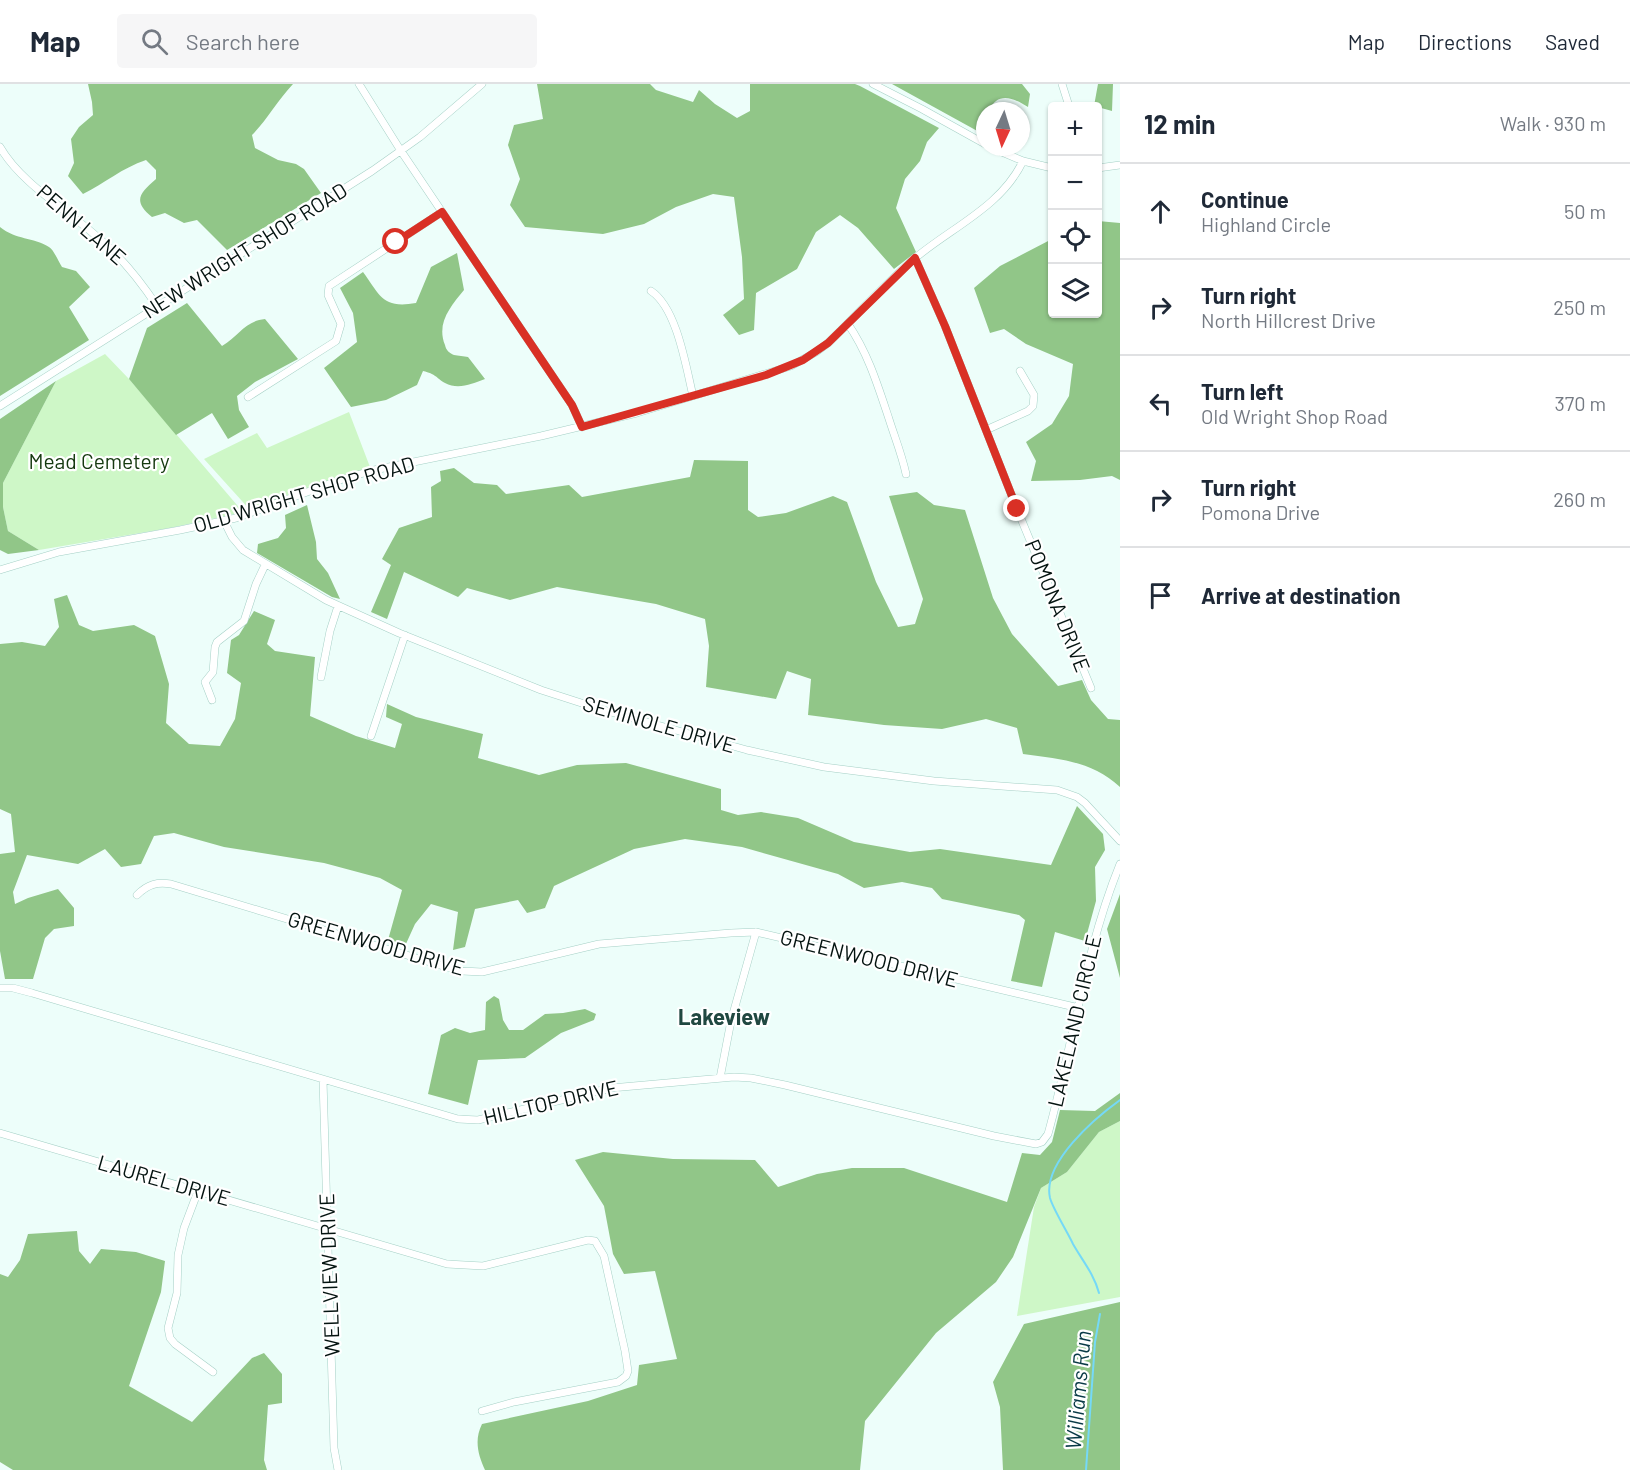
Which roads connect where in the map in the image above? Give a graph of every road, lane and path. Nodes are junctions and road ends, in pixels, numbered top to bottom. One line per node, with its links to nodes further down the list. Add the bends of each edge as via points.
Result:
1 (359, 84): 8 (street)
2 (482, 84): 8 (street, NEW WRIGHT SHOP ROAD)
3 (873, 84): 6 (street)
4 (1062, 84): 5 (street)
5 (1069, 102)
6 (976, 139)
7 (0, 147): 17 (street, PENN LANE, via 20,172 126,263)
8 (401, 151): 14 (street); 17 (street, NEW WRIGHT SHOP ROAD)
9 (1011, 156): 10 (street)
10 (1023, 161): 12 (street); 15 (street, OLD WRIGHT SHOP ROAD, via 1001,195)
11 (1120, 165): 13 (street)
12 (1048, 167)
13 (1102, 167)
14 (442, 212): 21 (street, via 329,286 328,295 341,324 336,340); 23 (street, via 572,405)
15 (915, 258): 18 (street, OLD WRIGHT SHOP ROAD); 24 (street, POMONA DRIVE)
16 (651, 291): 20 (street, via 669,311)
17 (158, 306): 22 (street, NEW WRIGHT SHOP ROAD)
18 (848, 324): 20 (street, OLD WRIGHT SHOP ROAD, via 803,360); 25 (street, via 874,375)
19 (1020, 371): 24 (street, via 1034,394 1033,406)
20 (693, 396): 23 (street, OLD WRIGHT SHOP ROAD)
21 (248, 397)
22 (0, 406)
23 (582, 427): 26 (street, OLD WRIGHT SHOP ROAD, via 361,473)
24 (986, 430): 32 (street, POMONA DRIVE)
25 (906, 474)
26 (224, 521): 27 (street, SEMINOLE DRIVE, via 236,544); 28 (street, OLD WRIGHT SHOP ROAD, via 59,552)
27 (266, 565): 29 (street, SEMINOLE DRIVE); 33 (street, via 244,621 215,647 214,667 205,682)
28 (0, 570)
29 (338, 606): 30 (street, SEMINOLE DRIVE); 31 (street)
30 (405, 635): 34 (street); 35 (street, SEMINOLE DRIVE, via 556,695 786,760 934,782 1057,790 1085,802)
31 (321, 677)
32 (1091, 688)
33 (212, 700)
34 (371, 735)
35 (1120, 841)
36 (1120, 864): 40 (street, LAKELAND CIRCLE, via 1101,913)
37 (137, 895): 38 (street, GREENWOOD DRIVE, via 155,883 171,884 472,972 599,944)
38 (756, 932): 40 (street, GREENWOOD DRIVE); 41 (street)
39 (0, 988): 42 (street, HILLTOP DRIVE, via 32,993 222,1047)
40 (1079, 1008): 44 (street, LAKELAND CIRCLE, via 1057,1103 1048,1134)
41 (720, 1078): 42 (street, HILLTOP DRIVE, via 611,1088 468,1120); 44 (street, HILLTOP DRIVE, via 767,1081 1017,1142)
42 (323, 1080): 46 (street, WELLVIEW DRIVE)
43 (0, 1133): 45 (street, LAUREL DRIVE)
44 (1041, 1142)
45 (198, 1191): 46 (street, LAUREL DRIVE); 47 (street, via 180,1241 177,1293 168,1328 175,1344)
46 (328, 1229): 48 (street, LAUREL DRIVE, via 461,1266 483,1266 588,1240 598,1244 625,1351 626,1376 618,1382); 49 (street, WELLVIEW DRIVE, via 334,1448)
47 (213, 1372)
48 (482, 1411)
49 (338, 1470)

